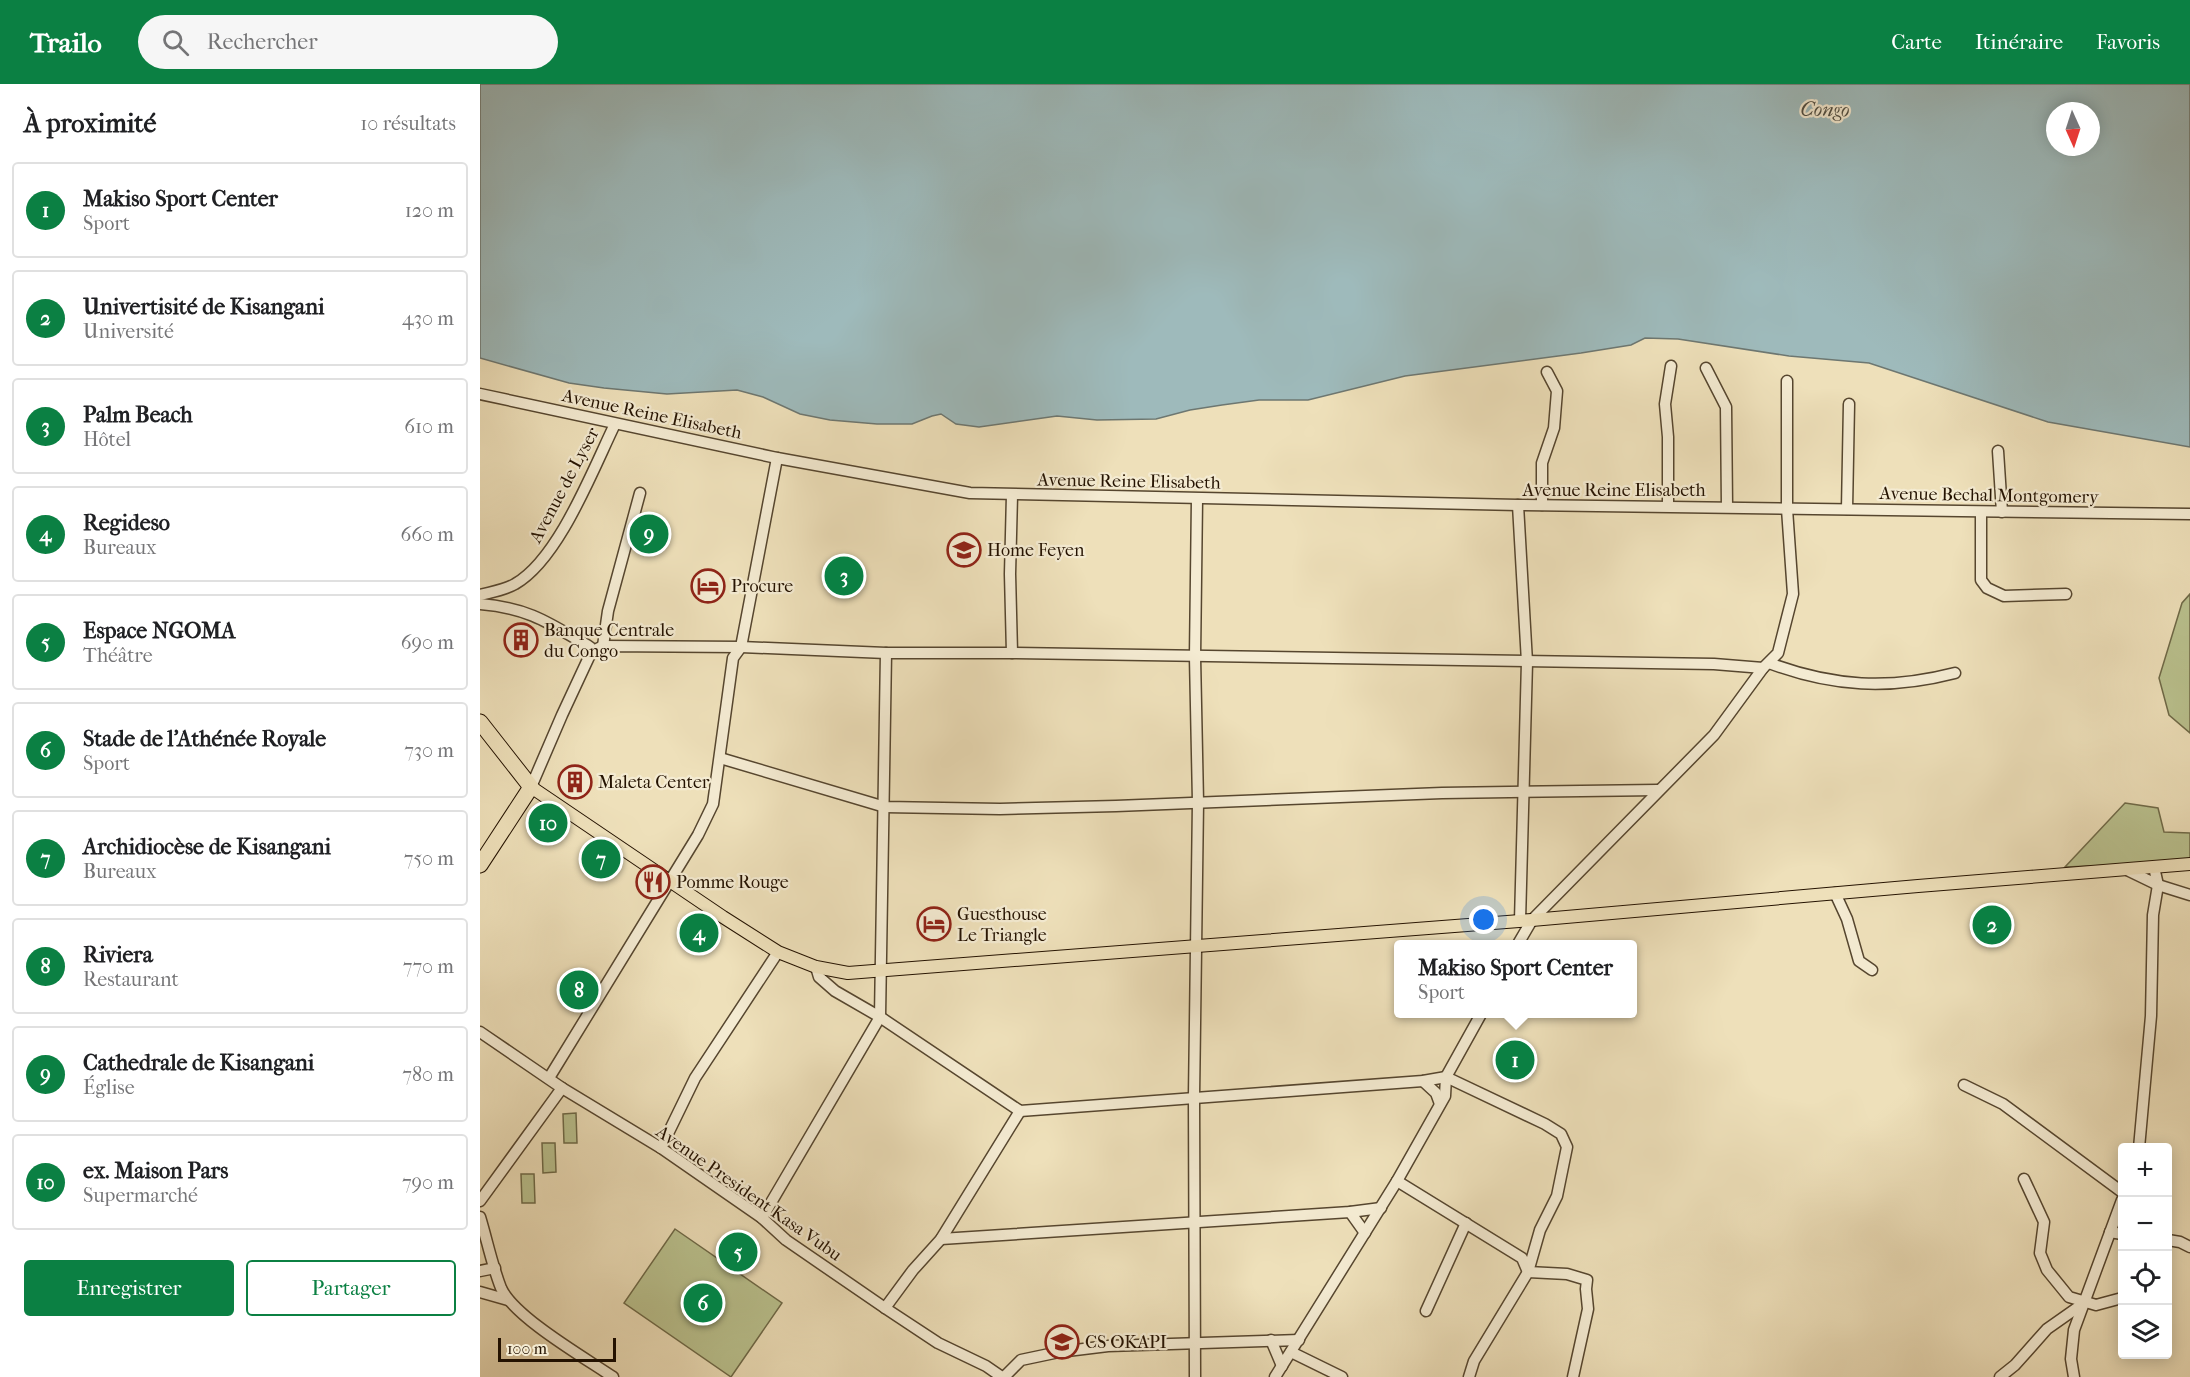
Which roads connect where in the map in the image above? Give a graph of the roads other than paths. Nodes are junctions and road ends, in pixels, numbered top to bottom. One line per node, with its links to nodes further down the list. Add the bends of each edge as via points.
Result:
1 (1671, 366): 15 (street, via 1665,404)
2 (1706, 368): 16 (street, via 1726,407)
3 (1546, 372): 14 (street, via 1557,391 1554,428 1542,463)
4 (1787, 381): 17 (street)
5 (480, 394): 7 (street, Avenue Reine Elisabeth)
6 (1849, 404): 18 (street)
7 (615, 424): 9 (street, Avenue Reine Elisabeth); 23 (street, Avenue de Lyser, via 549,552 516,584)
8 (1998, 451): 20 (street)
9 (777, 458): 11 (street, Avenue Reine Elisabeth, via 956,491); 25 (street)
10 (640, 493): 26 (street)
11 (1012, 495): 12 (street, Avenue Reine Elisabeth); 27 (street)
12 (1197, 499): 13 (street, Avenue Reine Elisabeth); 29 (street)
13 (1518, 505): 14 (street, Avenue Reine Elisabeth); 30 (street)
14 (1542, 505): 15 (street, Avenue Reine Elisabeth)
15 (1668, 506): 16 (street, Avenue Reine Elisabeth)
16 (1727, 507): 17 (street, Avenue Reine Elisabeth)
17 (1787, 509): 18 (street, Avenue Bechal Montgomery); 31 (street, via 1792,594 1782,642)
18 (1847, 509): 19 (street, Avenue Bechal Montgomery)
19 (1981, 512): 20 (street, Avenue Bechal Montgomery); 22 (street, via 1981,580 1987,588 2004,596)
20 (2002, 512): 21 (street, Avenue Bechal Montgomery)
21 (2190, 514)
22 (2066, 594)
23 (480, 595)
24 (480, 604): 26 (street, via 506,606 534,615)
25 (741, 647): 26 (street); 28 (street); 34 (street, via 733,658)
26 (598, 649): 35 (street, via 562,715)
27 (1012, 652): 28 (street); 29 (street)
28 (886, 653): 39 (street)
29 (1195, 657): 30 (street); 38 (street)
30 (1527, 662): 31 (street); 37 (street)
31 (1766, 666): 32 (street, via 1869,685 1922,682); 36 (street, via 1714,735)
32 (1954, 673)
33 (480, 722): 35 (highway)
34 (720, 758): 39 (street); 44 (street, via 713,804)
35 (531, 787): 41 (highway); 44 (main road)
36 (1658, 790): 37 (street); 48 (street)
37 (1524, 791): 38 (street); 48 (street)
38 (1198, 802): 39 (street, via 1000,809); 50 (street)
39 (885, 807): 54 (street)
40 (2190, 864): 42 (main road)
41 (480, 865)
42 (2154, 867): 43 (main road); 45 (street)
43 (2125, 869): 45 (street); 46 (main road)
44 (669, 880): 51 (main road); 59 (street)
45 (2158, 885): 47 (street); 66 (street)
46 (1835, 893): 48 (main road); 53 (street, via 1859,960)
47 (2190, 895)
48 (1526, 920): 49 (street); 50 (main road)
49 (1520, 940)
50 (1195, 946): 54 (main road); 63 (street)
51 (778, 952): 52 (main road); 67 (street, via 695,1078)
52 (816, 967): 54 (main road, via 848,973); 55 (street, via 819,977 835,991)
53 (1872, 970)
54 (879, 972): 55 (street)
55 (880, 1017): 65 (street); 76 (street)
56 (1479, 1018): 58 (street)
57 (480, 1032): 59 (street, Avenue President Kasa Vubu)
58 (1446, 1077): 60 (street); 64 (street, via 1445,1096); 87 (street, via 1545,1124 1565,1140 1567,1154 1557,1196 1540,1230)
59 (549, 1078): 62 (street, Avenue President Kasa Vubu)
60 (1423, 1081): 63 (street); 64 (street, via 1436,1093)
61 (1964, 1085): 70 (street, via 2003,1104)
62 (562, 1088): 67 (street, Avenue President Kasa Vubu); 71 (street)
63 (1194, 1097): 65 (street); 77 (street)
64 (1440, 1104): 69 (street)
65 (1020, 1111): 82 (street)
66 (2139, 1143)
67 (661, 1148): 76 (street, Avenue President Kasa Vubu)
68 (2024, 1179): 91 (street, via 2044,1222 2040,1253 2047,1270 2068,1297)
69 (1397, 1181): 72 (street); 78 (street)
70 (2118, 1189)
71 (480, 1201)
72 (1381, 1208): 74 (street); 80 (street)
73 (2118, 1211): 79 (street)
74 (1350, 1212): 77 (street); 80 (street)
75 (480, 1216): 85 (street)
76 (762, 1218): 92 (street, Avenue President Kasa Vubu, via 786,1240)
77 (1194, 1222): 82 (street); 96 (street)
78 (1466, 1223): 87 (street, via 1522,1258); 93 (street)
79 (2110, 1232): 81 (street); 91 (street)
80 (1365, 1233): 95 (street)
81 (2118, 1233)
82 (941, 1239): 92 (street)
83 (2172, 1241): 84 (street)
84 (2190, 1247)
85 (495, 1268): 86 (street); 90 (street)
86 (480, 1271)
87 (1528, 1272): 104 (street, via 1474,1361); 105 (street, via 1560,1273 1587,1280 1588,1309)
88 (480, 1292): 90 (street)
89 (2118, 1299): 91 (street, via 2096,1305)
90 (508, 1300): 99 (street)
91 (2084, 1303): 106 (street, via 2047,1329); 107 (street, via 2074,1330)
92 (885, 1308): 100 (street, Avenue President Kasa Vubu, via 938,1343)
93 (1426, 1311)
94 (1271, 1340): 95 (street); 96 (street); 98 (street)
95 (1299, 1340): 97 (street)
96 (1196, 1344): 100 (street, via 1108,1346 1059,1352 1021,1360); 101 (street)
97 (1291, 1352): 98 (street); 103 (street)
98 (1282, 1366): 102 (street)
99 (613, 1377)
100 (1003, 1377)
101 (1195, 1377)
102 (1275, 1377)
103 (1342, 1377)
104 (1469, 1377)
105 (1573, 1377)
106 (2000, 1377)
107 (2074, 1377)

